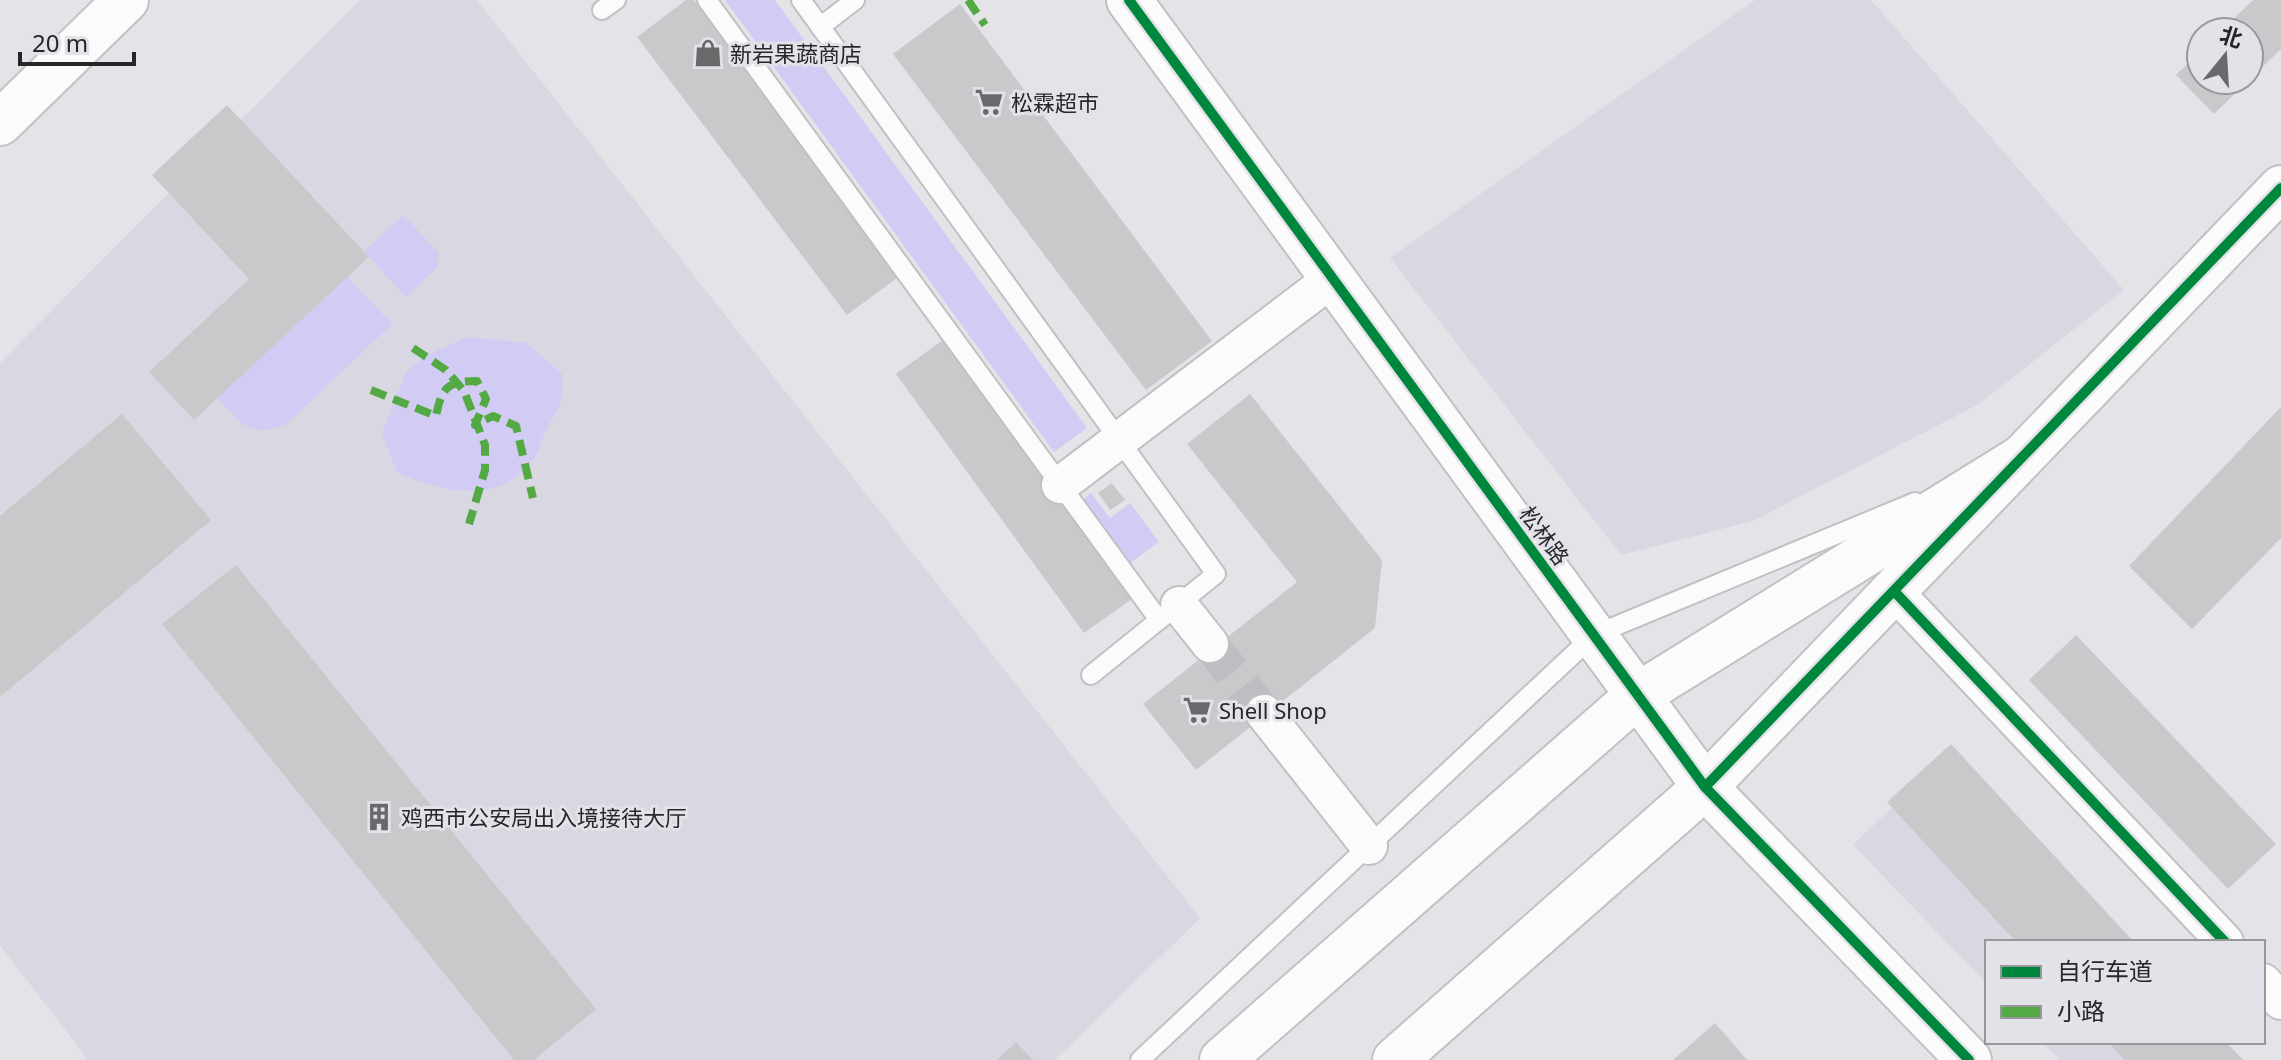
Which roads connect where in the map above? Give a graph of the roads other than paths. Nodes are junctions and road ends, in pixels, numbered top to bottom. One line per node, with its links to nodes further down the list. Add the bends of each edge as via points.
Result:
1 (126, 0): 7 (street)
2 (707, 0): 12 (lane)
3 (801, 0): 6 (lane)
4 (855, 0): 6 (lane)
5 (1129, 0): 9 (street, 松林路)
6 (820, 27): 10 (lane)
7 (0, 123)
8 (2281, 188): 11 (street)
9 (1333, 278): 10 (street); 15 (street, 松林路)
10 (1119, 441): 12 (street); 14 (lane, via 1216,574)
11 (2021, 458): 13 (street); 15 (lane); 18 (street)
12 (1060, 485): 14 (lane)
13 (1894, 591): 20 (street); 22 (street)
14 (1169, 612): 16 (street); 17 (lane)
15 (1594, 635): 18 (street, 松林路); 21 (lane)
16 (1210, 644)
17 (1091, 675)
18 (1638, 695): 20 (street, 松林路); 26 (street)
19 (1264, 713): 21 (street)
20 (1705, 787): 27 (street); 28 (street, 松林路)
21 (1369, 846): 25 (lane)
22 (2223, 940)
23 (2265, 984): 24 (street)
24 (2281, 1001)
25 (1140, 1060)
26 (1222, 1060)
27 (1395, 1060)
28 (1969, 1060)

